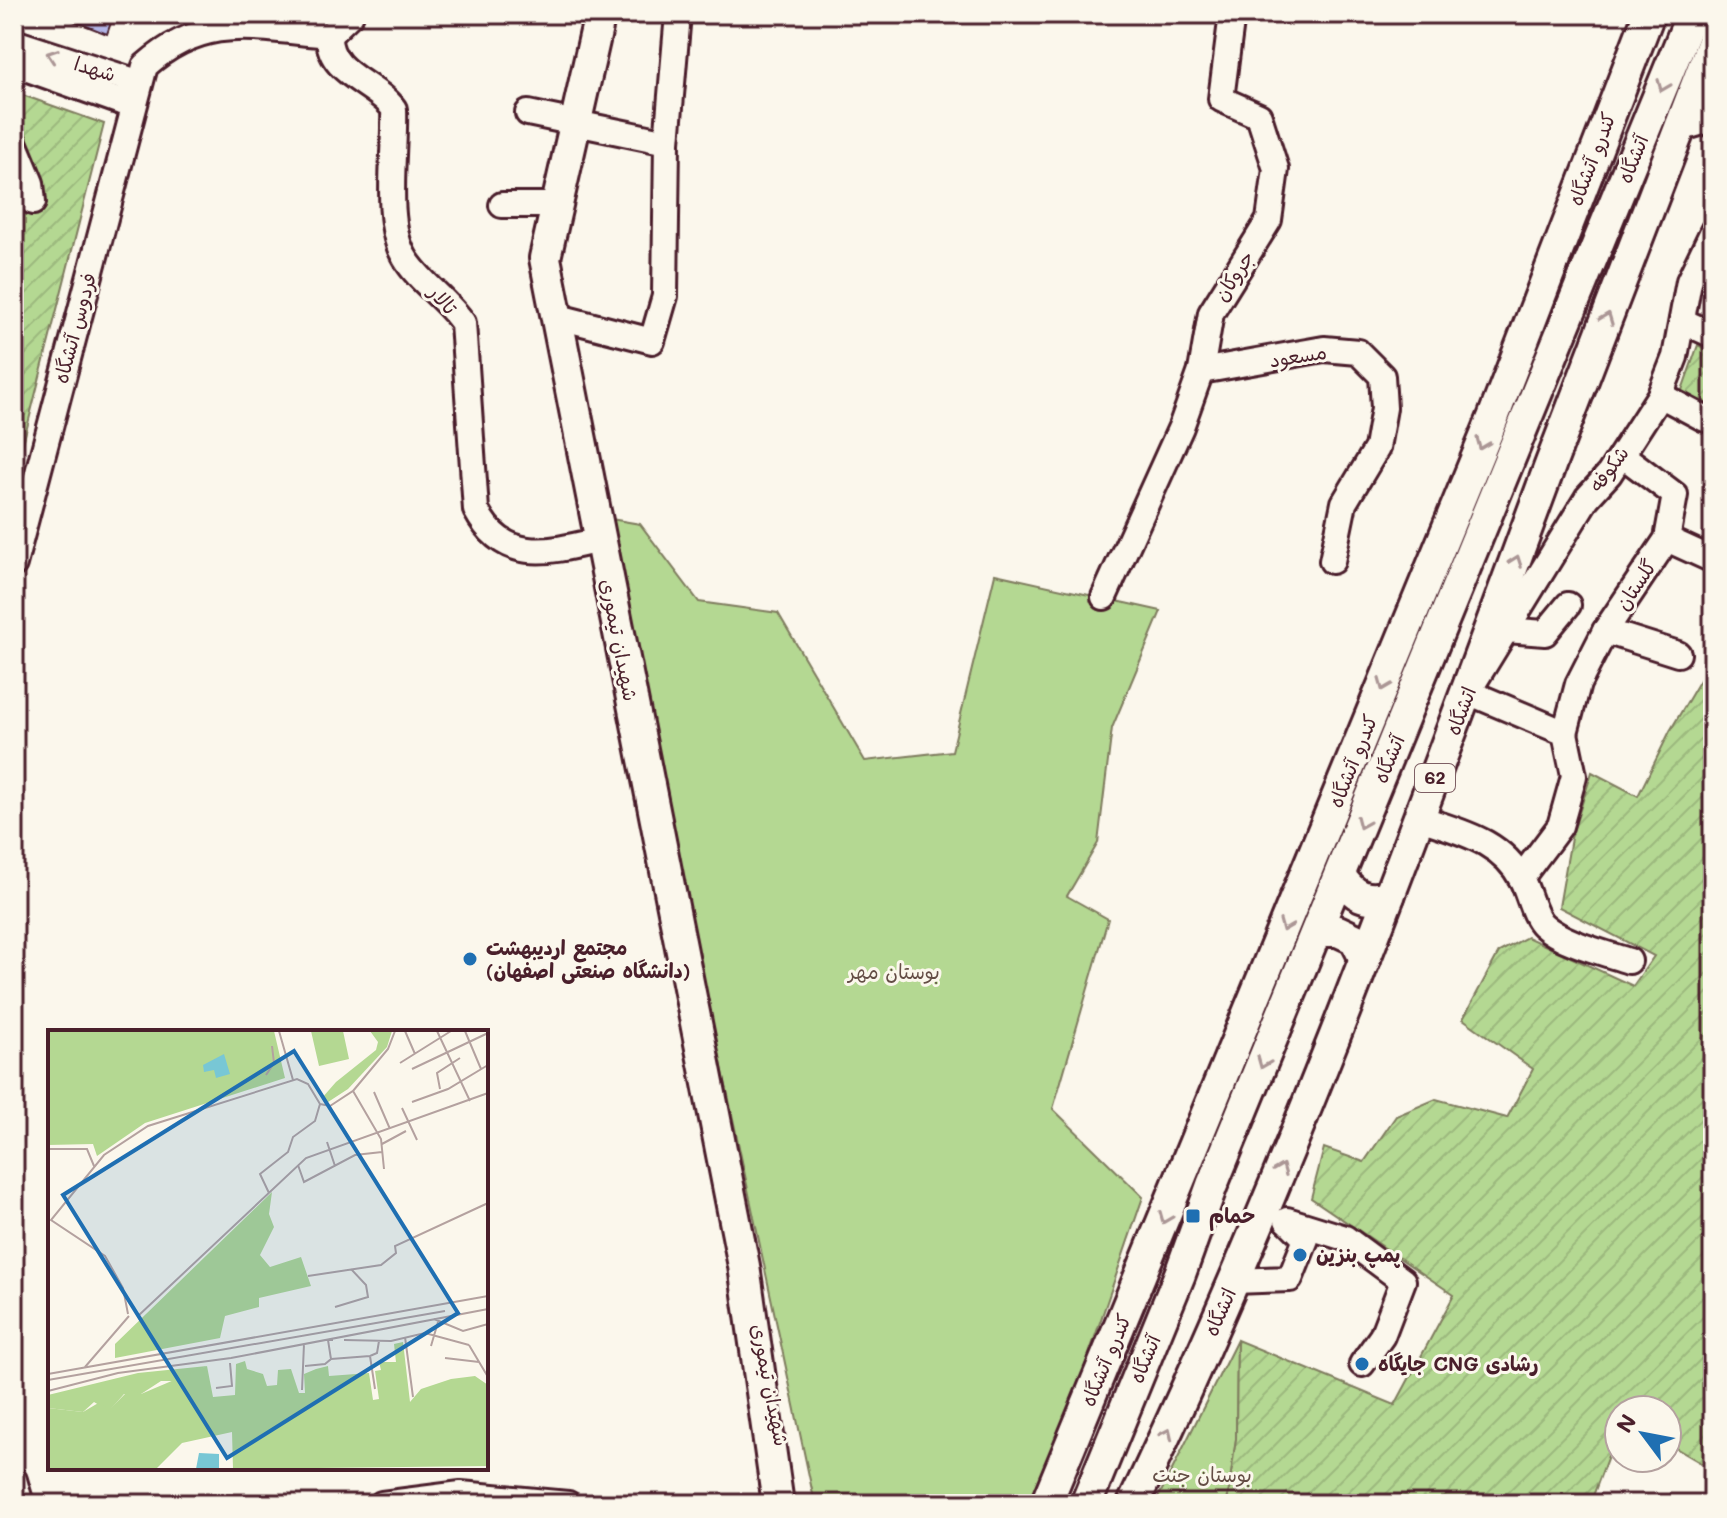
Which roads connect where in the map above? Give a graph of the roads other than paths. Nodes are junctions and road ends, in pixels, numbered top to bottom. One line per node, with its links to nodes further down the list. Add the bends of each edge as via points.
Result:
1 (351, 14): 7 (street)
2 (600, 14): 13 (main road, شهیدان تیموری)
3 (678, 14): 18 (street)
4 (1232, 14): 26 (street, جروکان, via 1221,99 1259,116 1276,169 1269,220 1211,313)
5 (1649, 14): 16 (main road, کندرو آتشگاه)
6 (1692, 14): 30 (main road, آتشگاه / 62, one-way to 30)
7 (329, 35): 11 (street, فردوس آتشگاه, via 226,27 200,31 145,66); 32 (street, تالار, via 338,61 352,77 394,109 391,199 404,257 463,323 476,510 484,526 525,551)
8 (14, 42): 11 (street, شهدا, one-way to 8, via 128,79)
9 (1713, 42): 15 (main road, اتشگاه / 62)
10 (14, 64): 11 (street, شهدا, via 121,102)
11 (136, 92): 33 (street, فردوس آتشگاه)
12 (528, 113): 13 (street)
13 (573, 122): 18 (street); 21 (main road, شهیدان تیموری)
14 (1712, 122): 15 (street)
15 (1679, 129): 41 (main road, اتشگاه / 62, one-way to 15)
16 (1601, 136): 30 (main road, via 1588,204 1529,351 1514,404); 51 (main road, کندرو آتشگاه, one-way to 51, via 1493,418)
17 (14, 142): 19 (street)
18 (667, 142): 23 (street, via 665,296 652,341)
19 (33, 202)
20 (502, 205): 21 (street)
21 (556, 205): 23 (main road, شهیدان تیموری, via 545,258)
22 (1713, 231): 24 (street, شکوفه, via 1689,281)
23 (555, 316): 32 (main road, شهیدان تیموری)
24 (1682, 321): 25 (street); 27 (street, شکوفه)
25 (1713, 335)
26 (1201, 371): 35 (street, مسعود, via 1324,349 1358,352 1382,376 1384,408 1377,448 1344,503); 36 (street, جروکان)
27 (1660, 395): 28 (street); 29 (street, شکوفه)
28 (1705, 419)
29 (1622, 455): 31 (street, گلستان, via 1675,495); 38 (street, شکوفه, via 1587,498)
30 (1509, 466): 44 (main road, آتشگاه / 62, one-way to 44)
31 (1667, 539): 34 (street); 39 (street, گلستان)
32 (600, 540): 53 (main road, شهیدان تیموری)
33 (16, 550)
34 (1713, 560)
35 (1332, 561)
36 (1104, 597)
37 (1568, 605): 38 (street, via 1545,633)
38 (1506, 630): 41 (street, شکوفه)
39 (1605, 631): 40 (street); 42 (street, گلستان, via 1578,684)
40 (1678, 654)
41 (1468, 692): 42 (street); 43 (main road, اتشگاه / 62)
42 (1565, 733): 45 (street, via 1574,776 1560,826)
43 (1420, 818): 45 (street, via 1503,851); 46 (main road, اتشگاه / 62)
44 (1340, 876): 46 (main road, via 1362,898); 47 (main road, آتشگاه / 62)
45 (1521, 878): 49 (street, via 1542,925)
46 (1389, 896): 48 (main road, اتشگاه / 62)
47 (1317, 931): 48 (main road, via 1338,931 1355,939); 50 (main road, آتشگاه / 62, one-way to 50)
48 (1365, 959): 52 (main road, اتشگاه / 62, one-way to 48)
49 (1629, 961)
50 (1247, 1101): 51 (main road); 54 (main road, آتشگاه / 62)
51 (1183, 1176): 63 (main road, کندرو آتشگاه, one-way to 63)
52 (1278, 1211): 55 (main road, اتشگاه / 62); 55 (street, via 1306,1239 1290,1279); 56 (street, via 1345,1238 1403,1281 1382,1336)
53 (744, 1266): 61 (main road, شهیدان تیموری); 62 (main road, شهیدان تیموری)
54 (1180, 1274): 64 (main road, via 1142,1319); 65 (main road, آتشگاه / 62)
55 (1234, 1281): 66 (main road, اتشگاه / 62, one-way to 55)
56 (1362, 1364)
57 (14, 1480): 58 (street)
58 (21, 1504)
59 (382, 1504): 60 (street, via 461,1494)
60 (568, 1504)
61 (778, 1504)
62 (792, 1504)
63 (1046, 1504)
64 (1063, 1504)
65 (1086, 1504)
66 (1133, 1504)

